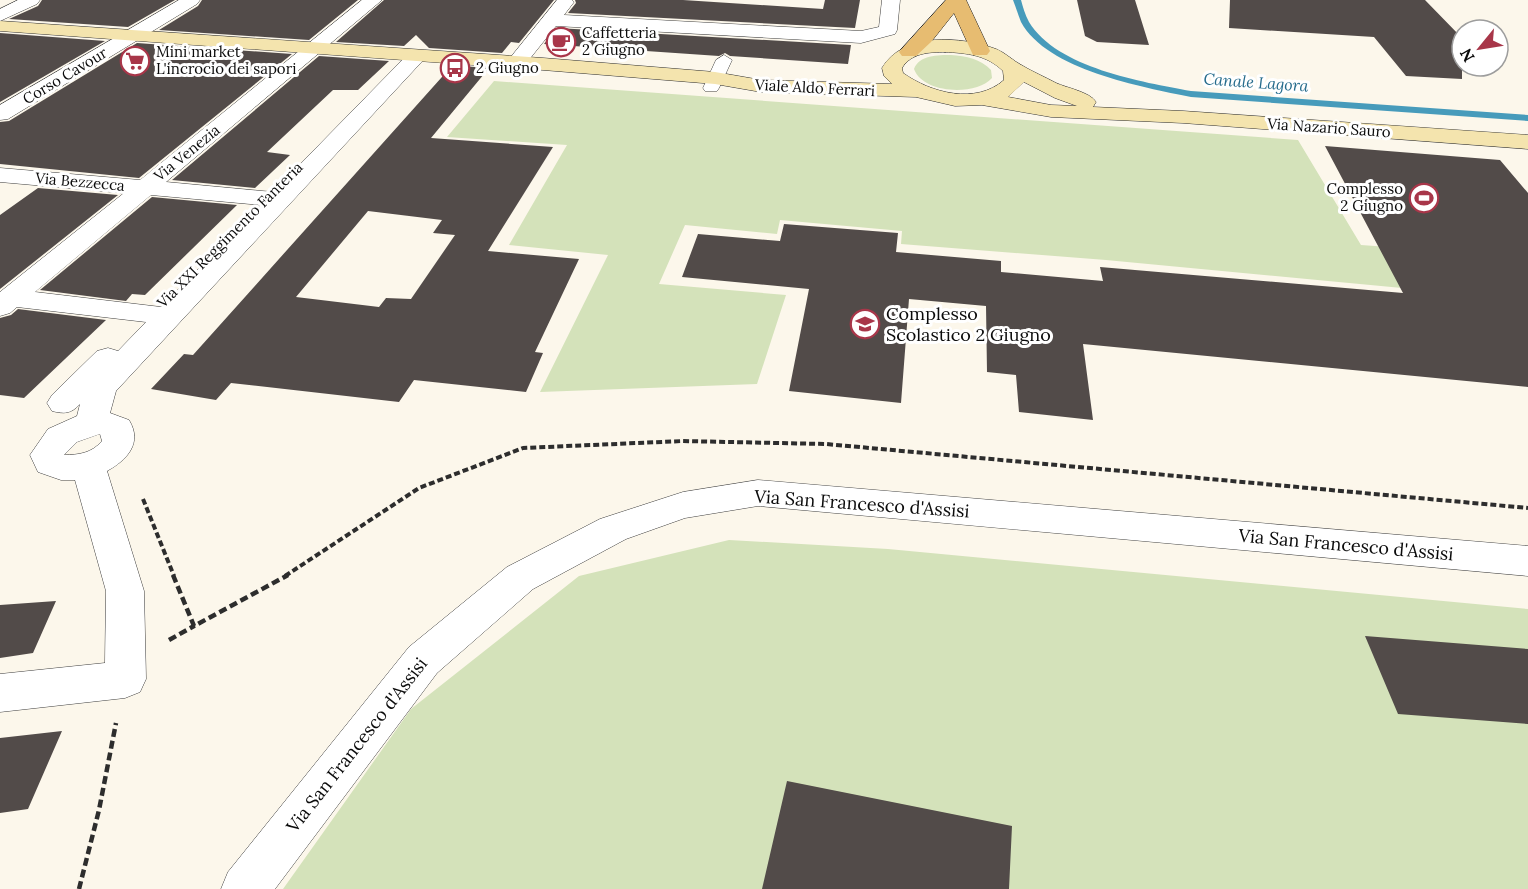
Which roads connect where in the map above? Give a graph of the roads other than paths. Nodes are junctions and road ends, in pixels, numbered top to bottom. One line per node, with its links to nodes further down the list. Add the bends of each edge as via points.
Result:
1 (31, 0): 7 (street)
2 (191, 0): 10 (street, Corso Cavour)
3 (373, 0): 11 (street, Via Venezia)
4 (566, 0): 8 (street)
5 (891, 0): 8 (street, via 888,30 850,37)
6 (956, 0): 12 (main road); 14 (main road, via 924,38)
7 (0, 16)
8 (551, 20): 15 (street)
9 (0, 26): 10 (main road, Viale Aldo Ferrari)
10 (131, 36): 11 (main road, Viale Aldo Ferrari); 21 (street, Corso Cavour)
11 (315, 48): 13 (main road, Viale Aldo Ferrari); 27 (street, Via Venezia)
12 (980, 51): 14 (main road, Viale Aldo Ferrari, via 943,46); 16 (main road, Via Nazario Sauro, via 1002,59)
13 (418, 55): 15 (main road, Viale Aldo Ferrari); 17 (street, Via XXI Reggimento Fanteria)
14 (902, 56): 18 (main road, Viale Aldo Ferrari, via 858,77); 19 (main road, via 892,68 894,76)
15 (517, 62): 18 (main road, Viale Aldo Ferrari)
16 (1013, 69): 20 (main road, via 1010,87); 22 (main road, Via Nazario Sauro, via 1094,105)
17 (401, 74): 28 (street, Via XXI Reggimento Fanteria, via 380,82); 33 (street, Via XXI Reggimento Fanteria, via 101,387 92,423 118,428 119,441 106,455 88,465 125,591 125,679)
18 (717, 75): 19 (main road, Viale Aldo Ferrari, via 761,86)
19 (915, 91): 20 (main road, Viale Aldo Ferrari, via 945,98)
20 (978, 98): 22 (main road, Via Nazario Sauro, via 1051,111)
21 (0, 114)
22 (1183, 117): 23 (main road, Via Nazario Sauro)
23 (1475, 138): 24 (main road, Via Nazario Sauro); 25 (main road, Via Nazario Sauro)
24 (1528, 142)
25 (1528, 153)
26 (0, 175): 27 (street, Via Bezzecca)
27 (145, 188): 28 (street, Via Bezzecca); 29 (street, Via Venezia)
28 (267, 198): 30 (street, Via XXI Reggimento Fanteria)
29 (5, 303): 30 (street)
30 (153, 314): 31 (street, Via XXI Reggimento Fanteria)
31 (63, 403)
32 (1528, 561): 34 (street, Via San Francesco d'Assisi, via 758,493 683,505 613,529 520,578 423,660)
33 (0, 693)
34 (245, 889)

